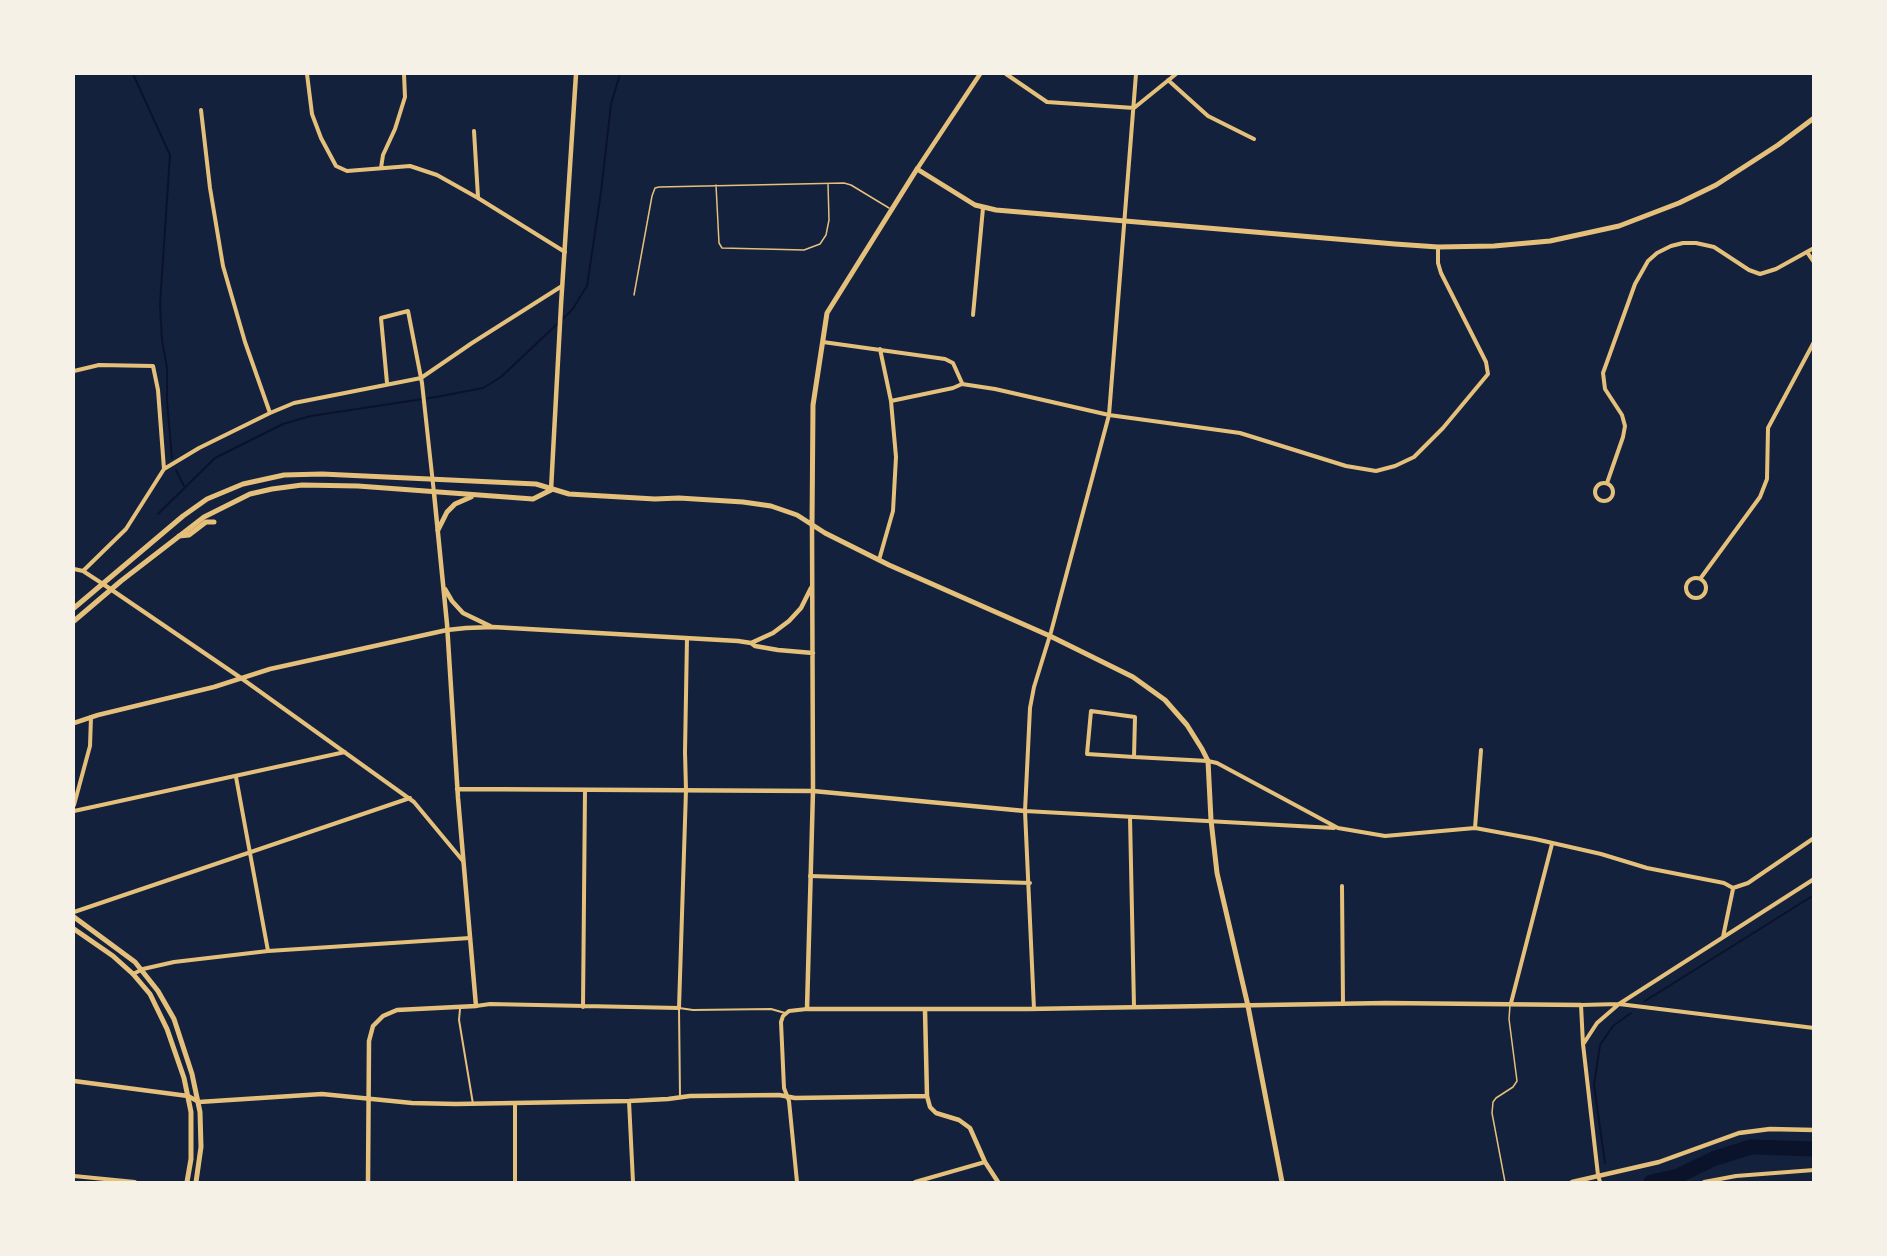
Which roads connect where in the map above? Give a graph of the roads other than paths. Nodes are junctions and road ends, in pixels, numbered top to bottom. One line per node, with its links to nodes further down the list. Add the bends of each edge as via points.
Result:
1 (307, 74): 14 (street, via 312,114 336,166 347,171)
2 (404, 74): 14 (street, via 405,97)
3 (576, 74): 24 (street)
4 (980, 74): 15 (street)
5 (1006, 74): 9 (street, via 1047,102)
6 (1136, 74): 9 (street)
7 (1176, 74): 8 (street)
8 (1168, 80): 9 (street); 13 (street, via 1208,116)
9 (1134, 108): 21 (street)
10 (201, 110): 38 (street, via 223,266 244,342)
11 (1814, 118): 22 (main road, via 1716,185 1619,226 1551,241)
12 (474, 131): 18 (street)
13 (1254, 138)
14 (381, 168): 18 (street, via 410,166 437,175)
15 (917, 169): 19 (main road); 20 (main road)
16 (828, 183): 17 (lane); 17 (lane, via 826,235 820,244 804,250 722,248); 20 (lane, via 851,185)
17 (716, 185): 28 (lane, via 663,186 653,192)
18 (478, 198): 24 (street)
19 (983, 208): 21 (main road); 29 (street)
20 (893, 210): 30 (main road, via 831,305)
21 (1124, 221): 22 (main road); 39 (street)
22 (1438, 247): 39 (street, via 1441,273 1485,358 1488,375 1414,457 1376,471 1346,466 1240,433)
23 (1814, 248): 25 (street)
24 (564, 252): 27 (street)
25 (1807, 252): 26 (street); 42 (street, via 1760,274 1714,247 1696,243 1671,246 1648,261 1635,284 1603,373 1605,389 1625,426)
26 (1814, 262)
27 (562, 286): 34 (street, via 472,343); 43 (street)
28 (634, 295)
29 (973, 315)
30 (822, 342): 32 (street); 47 (main road, via 813,405)
31 (1814, 342): 53 (street, via 1768,428 1767,479 1760,497)
32 (880, 349): 36 (street, via 945,359 953,363); 37 (street)
33 (74, 371): 40 (street, via 99,365 153,366)
34 (422, 381): 35 (street); 35 (street, via 408,311 381,318); 41 (street)
35 (387, 383): 38 (street, via 294,403)
36 (962, 384): 37 (street); 39 (street)
37 (891, 401): 50 (street, via 895,494)
38 (270, 413): 40 (street)
39 (1109, 415): 62 (street)
40 (164, 470): 52 (street, via 126,529)
41 (431, 479): 43 (main road, via 536,484); 44 (street); 54 (main road, via 301,473 243,484 207,499 183,516)
42 (1607, 483): 42 (street, via 1595,489 1600,501 1607,501 1613,494)
43 (551, 490): 45 (main road, via 533,499); 47 (main road, via 762,504 797,514)
44 (434, 493): 45 (main road); 48 (street); 49 (main road, via 334,485 272,489 226,505)
45 (479, 496): 48 (main road, via 456,504)
46 (214, 522): 49 (main road, via 206,522 189,535)
47 (812, 525): 50 (main road); 56 (street)
48 (438, 530): 55 (street)
49 (178, 536): 57 (main road)
50 (879, 561): 62 (main road)
51 (74, 569): 52 (street)
52 (83, 571): 54 (street)
53 (1700, 579): 53 (street, via 1693,578 1686,586 1692,598 1706,592)
54 (103, 584): 57 (street); 58 (main road)
55 (443, 584): 60 (street, via 463,613); 61 (street)
56 (813, 584): 64 (street, via 796,615 773,633); 65 (street)
57 (111, 589): 59 (main road); 66 (street)
58 (74, 608)
59 (74, 621)
60 (493, 627): 61 (street); 63 (street)
61 (447, 630): 66 (street); 74 (street)
62 (1050, 636): 72 (main road, via 1154,691 1186,724); 81 (street, via 1030,708)
63 (687, 638): 64 (street); 76 (street)
64 (751, 642): 65 (street, via 755,646)
65 (813, 653): 77 (street)
66 (241, 678): 67 (street); 70 (street)
67 (91, 717): 68 (street); 79 (street, via 90,746)
68 (74, 723)
69 (1481, 750): 85 (street)
70 (345, 752): 73 (street); 78 (street)
71 (1134, 757): 71 (street, via 1087,754 1091,711 1135,717); 72 (street)
72 (1208, 761): 83 (main road); 84 (street)
73 (236, 777): 80 (street); 88 (street)
74 (458, 789): 75 (street); 89 (street)
75 (585, 790): 76 (street); 110 (street)
76 (686, 790): 77 (street); 112 (street)
77 (813, 791): 81 (street); 90 (street)
78 (410, 798): 88 (street); 89 (street)
79 (74, 806)
80 (74, 811)
81 (1025, 811): 82 (street); 92 (street)
82 (1130, 817): 83 (street); 111 (street)
83 (1211, 820): 84 (street); 108 (main road, via 1217,873)
84 (1338, 828): 85 (street, via 1385,836)
85 (1475, 828): 87 (street)
86 (1814, 838): 94 (street, via 1748,883)
87 (1552, 844): 94 (street); 103 (street)
88 (249, 851): 96 (street); 100 (street)
89 (463, 861): 99 (street)
90 (810, 876): 92 (street); 113 (street)
91 (1814, 879): 98 (street)
92 (1029, 883): 114 (street)
93 (1342, 886): 104 (street)
94 (1733, 888): 98 (street)
95 (74, 906): 96 (street)
96 (74, 914): 101 (main road)
97 (74, 929): 102 (main road)
98 (1723, 938): 105 (street)
99 (470, 939): 100 (street); 107 (street)
100 (268, 951): 101 (street)
101 (143, 969): 102 (street); 126 (main road, via 174,1019)
102 (133, 974): 120 (main road, via 150,994 167,1029)
103 (1511, 1003): 104 (street); 106 (street); 144 (lane, via 1509,1019 1517,1081 1496,1098 1492,1113)
104 (1343, 1004): 108 (street)
105 (1619, 1004): 106 (street); 117 (street); 118 (street, via 1597,1023)
106 (1581, 1005): 118 (street)
107 (476, 1006): 109 (street); 110 (street)
108 (1248, 1006): 111 (street); 143 (main road)
109 (460, 1007): 124 (street, via 402,1010 379,1019 369,1041); 127 (street)
110 (583, 1007): 112 (street)
111 (1134, 1007): 114 (street)
112 (679, 1008): 116 (street, via 771,1009); 123 (street)
113 (807, 1009): 115 (street); 116 (street)
114 (1034, 1009): 115 (street)
115 (925, 1010): 122 (street)
116 (785, 1013): 121 (street, via 781,1025)
117 (1814, 1028)
118 (1583, 1044): 132 (street)
119 (74, 1081): 120 (street)
120 (188, 1096): 126 (street); 135 (main road, via 192,1129)
121 (786, 1096): 122 (street); 123 (street); 140 (street)
122 (927, 1096): 130 (street, via 936,1113 970,1128)
123 (680, 1097): 125 (street)
124 (369, 1098): 126 (street, via 322,1094); 127 (street); 137 (street)
125 (629, 1101): 128 (street); 139 (street)
126 (199, 1102): 136 (main road, via 201,1137)
127 (473, 1104): 128 (street)
128 (515, 1104): 138 (street)
129 (1814, 1130): 132 (street, via 1739,1133 1659,1162)
130 (985, 1162): 141 (street); 142 (street)
131 (1814, 1170): 147 (street)
132 (1598, 1175): 145 (street); 146 (street)
133 (74, 1176): 134 (street)
134 (135, 1182)
135 (187, 1182)
136 (196, 1182)
137 (368, 1182)
138 (515, 1182)
139 (633, 1182)
140 (797, 1182)
141 (915, 1182)
142 (998, 1182)
143 (1282, 1182)
144 (1505, 1182)
145 (1572, 1182)
146 (1600, 1182)
147 (1704, 1182)

